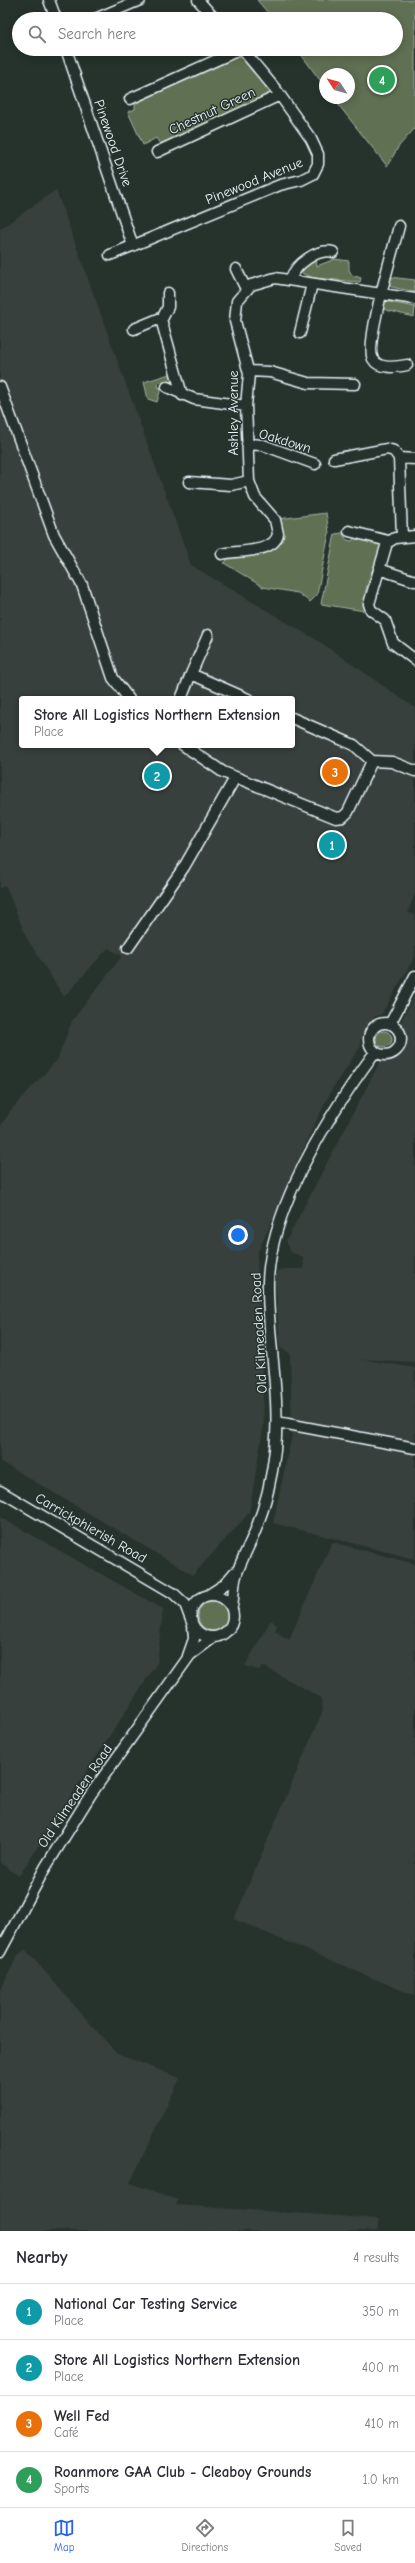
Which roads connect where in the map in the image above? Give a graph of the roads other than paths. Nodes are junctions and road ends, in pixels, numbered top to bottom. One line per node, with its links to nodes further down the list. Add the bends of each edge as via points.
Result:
1 (49, 0): 4 (street)
2 (140, 0): 5 (street)
3 (198, 0): 6 (street)
4 (53, 12)
5 (112, 12)
6 (209, 12)
7 (68, 56): 14 (street, Pinewood Drive)
8 (226, 56): 11 (street)
9 (248, 56): 10 (street, Pinewood Avenue)
10 (280, 95): 12 (street, Chestnut Green); 14 (street, Pinewood Avenue, via 317,150 318,164 313,174)
11 (130, 99)
12 (157, 152)
13 (399, 226): 22 (street)
14 (133, 246): 16 (street, Pinewood Avenue)
15 (333, 252): 18 (street, via 323,251 314,255 296,268)
16 (110, 255)
17 (236, 269): 20 (street)
18 (291, 279): 19 (street); 20 (street, via 264,280)
19 (312, 284): 22 (street); 26 (street)
20 (246, 289): 28 (street, Ashley Avenue, via 237,300 234,316)
21 (168, 293): 24 (street, via 167,311)
22 (382, 294): 23 (street); 27 (street, via 371,343 372,357 375,362 386,366)
23 (415, 299)
24 (161, 319): 25 (street); 32 (street)
25 (134, 329)
26 (300, 334)
27 (407, 365)
28 (249, 371): 29 (street, via 270,372 308,383); 33 (street, Ashley Avenue)
29 (355, 384)
30 (0, 387): 51 (street, via 54,535 82,584 113,678)
31 (167, 387): 32 (street)
32 (182, 395): 33 (street, via 198,400)
33 (246, 406): 34 (street, Ashley Avenue)
34 (247, 444): 38 (street, Oakdown, via 263,445); 39 (street, Ashley Avenue)
35 (399, 458): 36 (street, via 394,451 387,449); 37 (street); 43 (street)
36 (334, 459)
37 (415, 459)
38 (315, 464)
39 (249, 481): 40 (street, via 231,485); 45 (street, Ashley Avenue, via 255,497 273,516 278,531 275,542 257,549)
40 (189, 482)
41 (349, 531): 44 (street)
42 (415, 536): 43 (street)
43 (402, 537): 44 (street)
44 (388, 542): 46 (street)
45 (222, 554)
46 (378, 569): 47 (street); 49 (street, via 369,599 370,607 385,620 393,643)
47 (415, 581)
48 (208, 635): 50 (street)
49 (415, 660)
50 (191, 674): 52 (street); 53 (street)
51 (127, 696)
52 (182, 696)
53 (241, 696)
54 (295, 719): 56 (street, via 354,745)
55 (187, 748): 58 (street, via 210,765)
56 (372, 761): 57 (street, via 392,762); 58 (street, via 350,808 339,818 326,816)
57 (415, 771)
58 (235, 778): 59 (street, via 184,867)
59 (128, 948)
60 (415, 976): 61 (street)
61 (390, 1024): 62 (street, via 380,1024 371,1031 369,1041); 62 (street, via 398,1031 399,1047 386,1055)
62 (375, 1052): 63 (street, Old Kilmeaden Road, via 340,1102 304,1167 271,1251 268,1294)
63 (277, 1422): 64 (street); 66 (street, Old Kilmeaden Road, via 268,1493 259,1523)
64 (415, 1448)
65 (0, 1491): 67 (street, Carrickphierish Road)
66 (242, 1561): 68 (street, Old Kilmeaden Road, via 229,1580); 69 (street, Old Kilmeaden Road, via 233,1587)
67 (168, 1590): 68 (street, Carrickphierish Road, via 188,1597); 70 (street, Carrickphierish Road, via 185,1604)
68 (206, 1596): 69 (street, via 221,1596); 70 (street, via 194,1604)
69 (232, 1606): 71 (street, via 234,1616 231,1626 224,1634)
70 (192, 1623): 71 (street, via 202,1634); 72 (street, Old Kilmeaden Road, via 194,1639)
71 (214, 1637): 72 (street, Old Kilmeaden Road, via 194,1650)
72 (184, 1663): 73 (street, Old Kilmeaden Road, via 70,1826)
73 (0, 1952)

